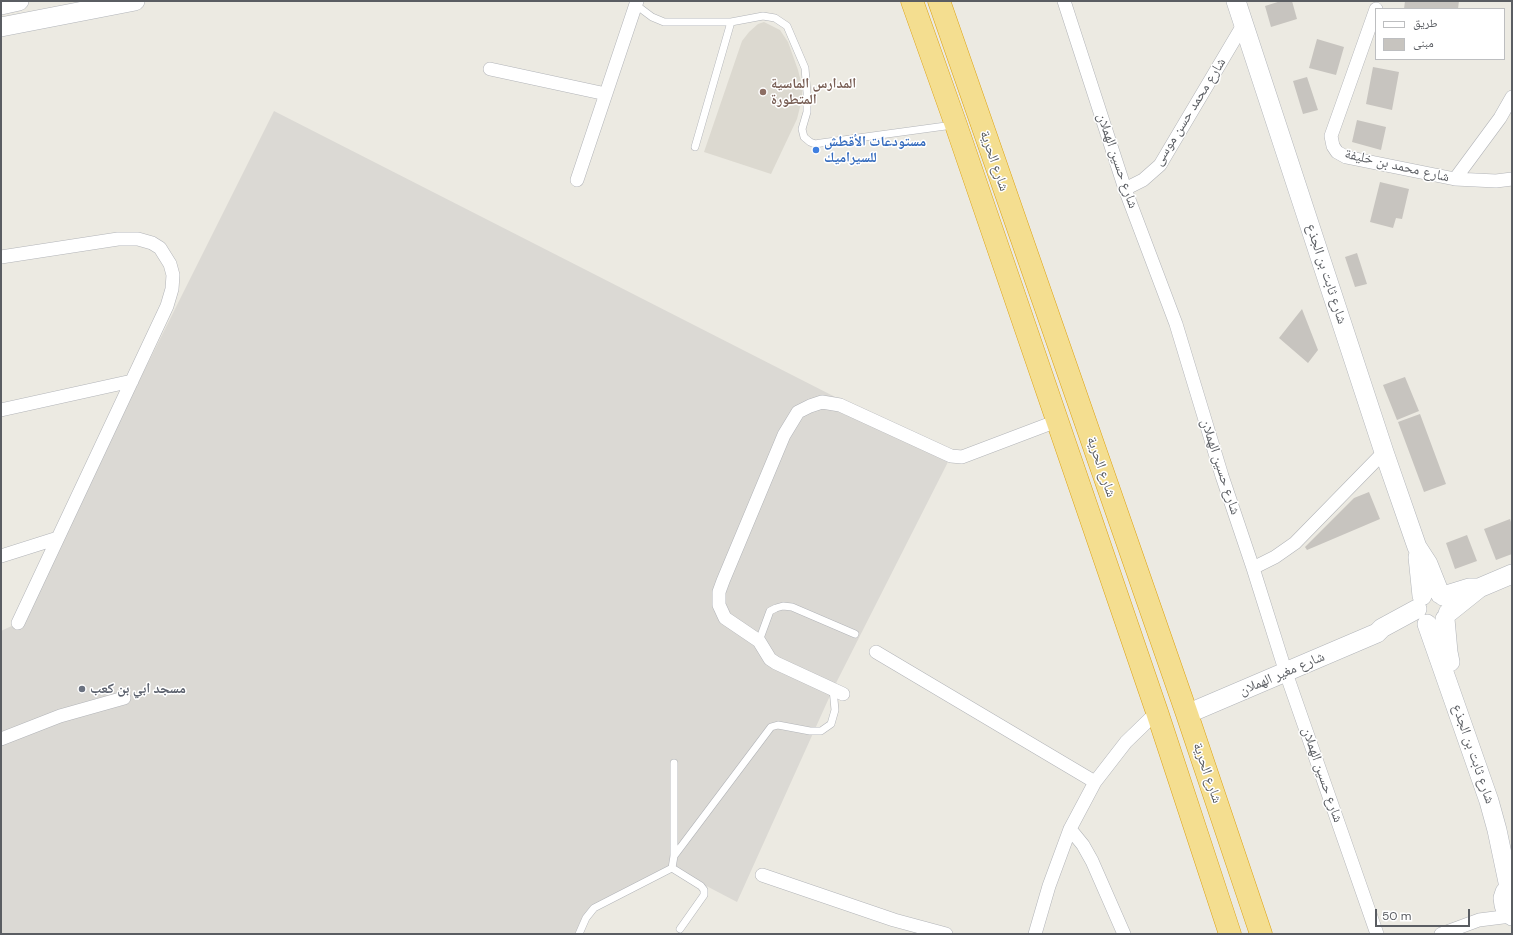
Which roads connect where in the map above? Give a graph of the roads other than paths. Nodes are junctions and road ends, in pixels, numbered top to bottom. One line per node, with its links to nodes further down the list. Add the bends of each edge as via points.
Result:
1 (19, 1): 8 (street)
2 (135, 1): 12 (street)
3 (912, 1): 16 (highway, شارع الحرية)
4 (939, 1): 40 (highway, شارع الحرية)
5 (1064, 1): 21 (street, شارع حسين الهملان)
6 (1236, 1): 11 (street, شارع ثابت بن الجذع)
7 (637, 3): 10 (lane, via 652,17 664,22); 14 (street)
8 (1, 4)
9 (1375, 12): 18 (street, شارع محمد بن خليفة, via 1336,120 1331,136 1333,146 1346,157)
10 (731, 22): 16 (lane, via 763,16 775,18 787,26 805,68 807,99 802,129 804,137 810,142 815,144); 17 (lane)
11 (1243, 25): 21 (street, شارع محمد حسن موسى, via 1160,165 1143,180); 26 (street, شارع ثابت بن الجذع, via 1295,176)
12 (1, 27)
13 (490, 69): 14 (street)
14 (606, 94): 20 (street)
15 (1512, 97): 18 (street, via 1500,118)
16 (956, 125): 25 (highway, شارع الحرية)
17 (695, 147)
18 (1455, 179): 19 (street, شارع محمد بن خليفة)
19 (1512, 179)
20 (577, 180)
21 (1125, 189): 29 (street, شارع حسين الهملان, via 1176,324)
22 (1, 257): 23 (street, via 118,239 138,239 160,248 173,274 172,289 167,306)
23 (132, 381): 24 (street); 27 (street)
24 (1, 410)
25 (1057, 421): 34 (street, via 957,457 840,405 822,402 798,412 773,460 720,592 719,605 725,618); 39 (highway, شارع الحرية)
26 (1384, 452): 29 (street, via 1294,543); 31 (street, شارع ثابت بن الجذع, via 1417,547)
27 (58, 538): 28 (street); 32 (street)
28 (1, 556)
29 (1253, 568): 36 (street, شارع حسين الهملان)
30 (1512, 574): 31 (street, شارع مغير الهملان, via 1479,588 1469,588)
31 (1433, 609): 36 (street, شارع مغير الهملان, via 1384,633 1377,633); 45 (street, شارع ثابت بن الجذع, via 1494,798); 49 (street, شارع ثابت بن الجذع, via 1498,830)
32 (18, 623)
33 (855, 634): 34 (lane, via 792,607 783,606 770,611)
34 (759, 641): 37 (street, via 776,663)
35 (876, 652): 43 (street)
36 (1286, 673): 40 (street, شارع مغير الهملان); 59 (street, شارع حسين الهملان)
37 (838, 692): 46 (lane, via 831,724 821,731 778,725 771,727)
38 (124, 698): 41 (street, via 60,716)
39 (1157, 712): 43 (street, via 1126,742); 53 (highway, شارع الحرية)
40 (1187, 714): 58 (highway, شارع الحرية)
41 (1, 739)
42 (674, 763): 46 (lane)
43 (1095, 782): 44 (street)
44 (1070, 829): 56 (street); 57 (street, via 1092,861)
45 (1512, 845)
46 (674, 856): 47 (lane)
47 (672, 868): 52 (lane, via 704,890 704,894); 54 (lane, via 594,908)
48 (762, 875): 55 (street, via 894,920)
49 (1508, 890): 50 (street, شارع ثابت بن الجذع, via 1504,905); 51 (street)
50 (1511, 916): 51 (street)
51 (1479, 920): 60 (street)
52 (680, 929)
53 (1226, 933)
54 (579, 934)
55 (946, 934)
56 (1035, 934)
57 (1124, 934)
58 (1261, 934)
59 (1377, 934)
60 (1441, 934)

